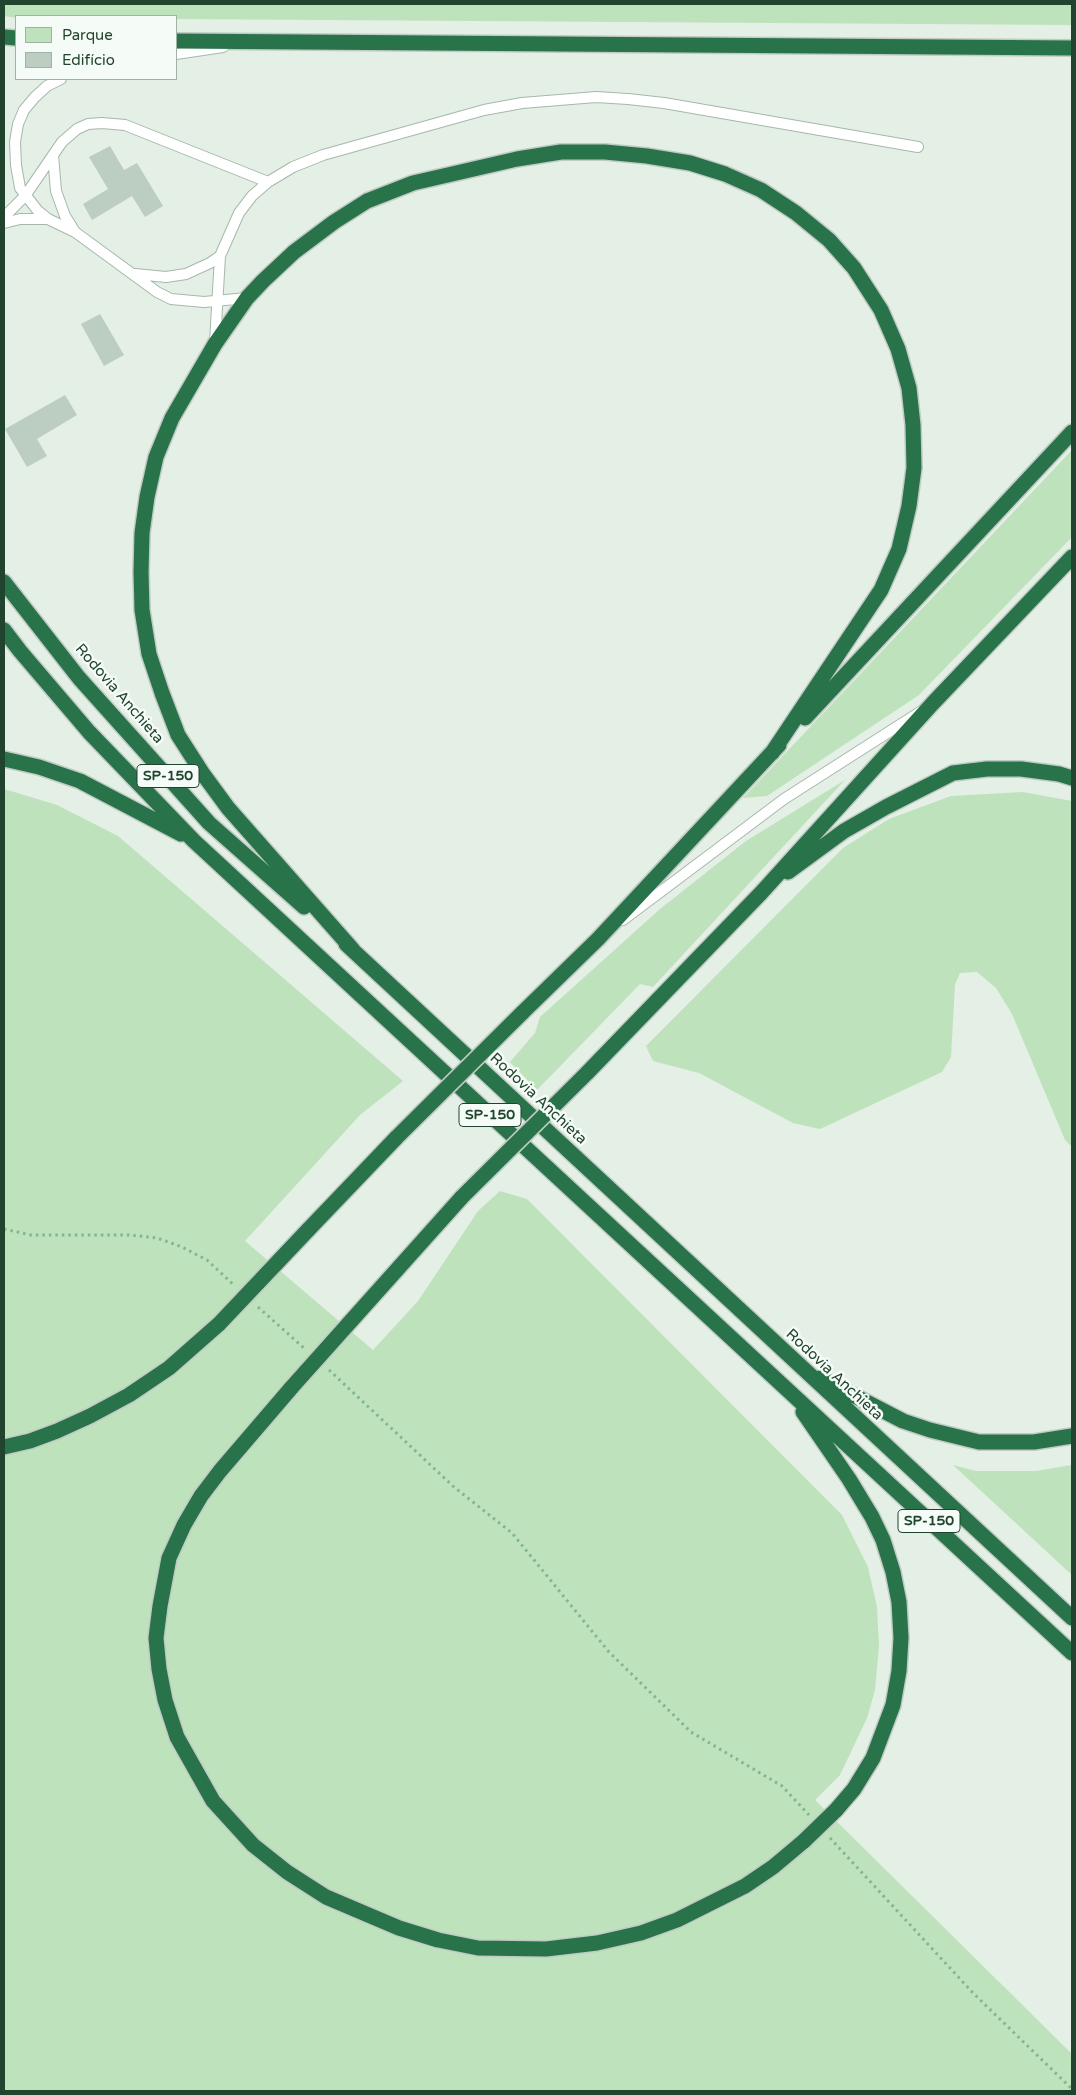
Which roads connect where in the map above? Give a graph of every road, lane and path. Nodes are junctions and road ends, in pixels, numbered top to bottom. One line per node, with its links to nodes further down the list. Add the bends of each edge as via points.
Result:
1 (178, 41): 2 (highway)
2 (254, 42): 3 (highway); 4 (lane)
3 (1072, 48)
4 (178, 54)
5 (59, 80): 9 (lane, via 35,97 18,124 16,165 20,188)
6 (918, 147): 8 (lane, via 664,103 628,98 568,98 484,110 322,155 294,166)
7 (53, 155): 8 (lane, via 62,142 88,124 125,125); 9 (lane); 13 (lane, via 56,192)
8 (268, 182): 14 (lane, via 239,213)
9 (25, 196): 10 (lane); 11 (lane)
10 (4, 217)
11 (48, 219): 12 (lane, via 20,219); 13 (lane)
12 (4, 223)
13 (75, 232): 15 (lane)
14 (220, 256): 15 (lane, via 186,274 160,277); 17 (lane)
15 (134, 274): 17 (lane, via 156,292 171,299)
16 (247, 298): 17 (lane); 18 (highway); 24 (highway, via 294,252 367,201 412,183 561,152 647,156 690,163 725,174 761,190 829,240 865,284 898,349 909,388 914,468 900,549 881,590)
17 (217, 300): 18 (lane)
18 (215, 344): 30 (highway, via 172,418 156,457 142,533 142,610 149,654 178,735 203,774 228,808)
19 (1072, 432): 24 (highway)
20 (1072, 557): 23 (highway)
21 (4, 582): 30 (highway, Rodovia Anchieta / SP-150, via 79,678 210,823)
22 (4, 630): 27 (highway, SP-150, via 89,732)
23 (933, 703): 28 (highway); 29 (lane, via 784,799)
24 (772, 753): 29 (highway)
25 (4, 759): 27 (highway, via 80,781)
26 (1072, 778): 28 (highway, via 1021,769 954,773 844,831)
27 (194, 841): 37 (highway, SP-150)
28 (761, 893): 37 (highway, bridge, via 462,1197 292,1387 201,1496 169,1558 156,1638 165,1700 177,1737 213,1801 253,1845 326,1897 398,1928 478,1948 546,1949 597,1943 641,1933 677,1920 745,1886 773,1867 836,1810 873,1758 893,1705 901,1646 899,1602 883,1540 849,1479)
29 (598, 939): 39 (highway, bridge, via 397,1137 219,1324 169,1368 90,1416 30,1442)
30 (353, 950): 36 (highway, Rodovia Anchieta / SP-150)
31 (4, 1229): 32 (path, via 31,1235 157,1238 207,1260)
32 (236, 1286)
33 (257, 1306): 34 (path)
34 (308, 1351)
35 (322, 1364): 42 (path, via 454,1487 512,1532 609,1652 691,1732 782,1786)
36 (801, 1368): 38 (highway, via 903,1421 930,1430 979,1442 1034,1442); 40 (highway, Rodovia Anchieta / SP-150)
37 (786, 1388): 41 (highway, SP-150)
38 (1072, 1436)
39 (4, 1447)
40 (1072, 1618)
41 (1072, 1653)
42 (815, 1821)
43 (828, 1836): 44 (path, via 973,1993)
44 (1072, 2090)

